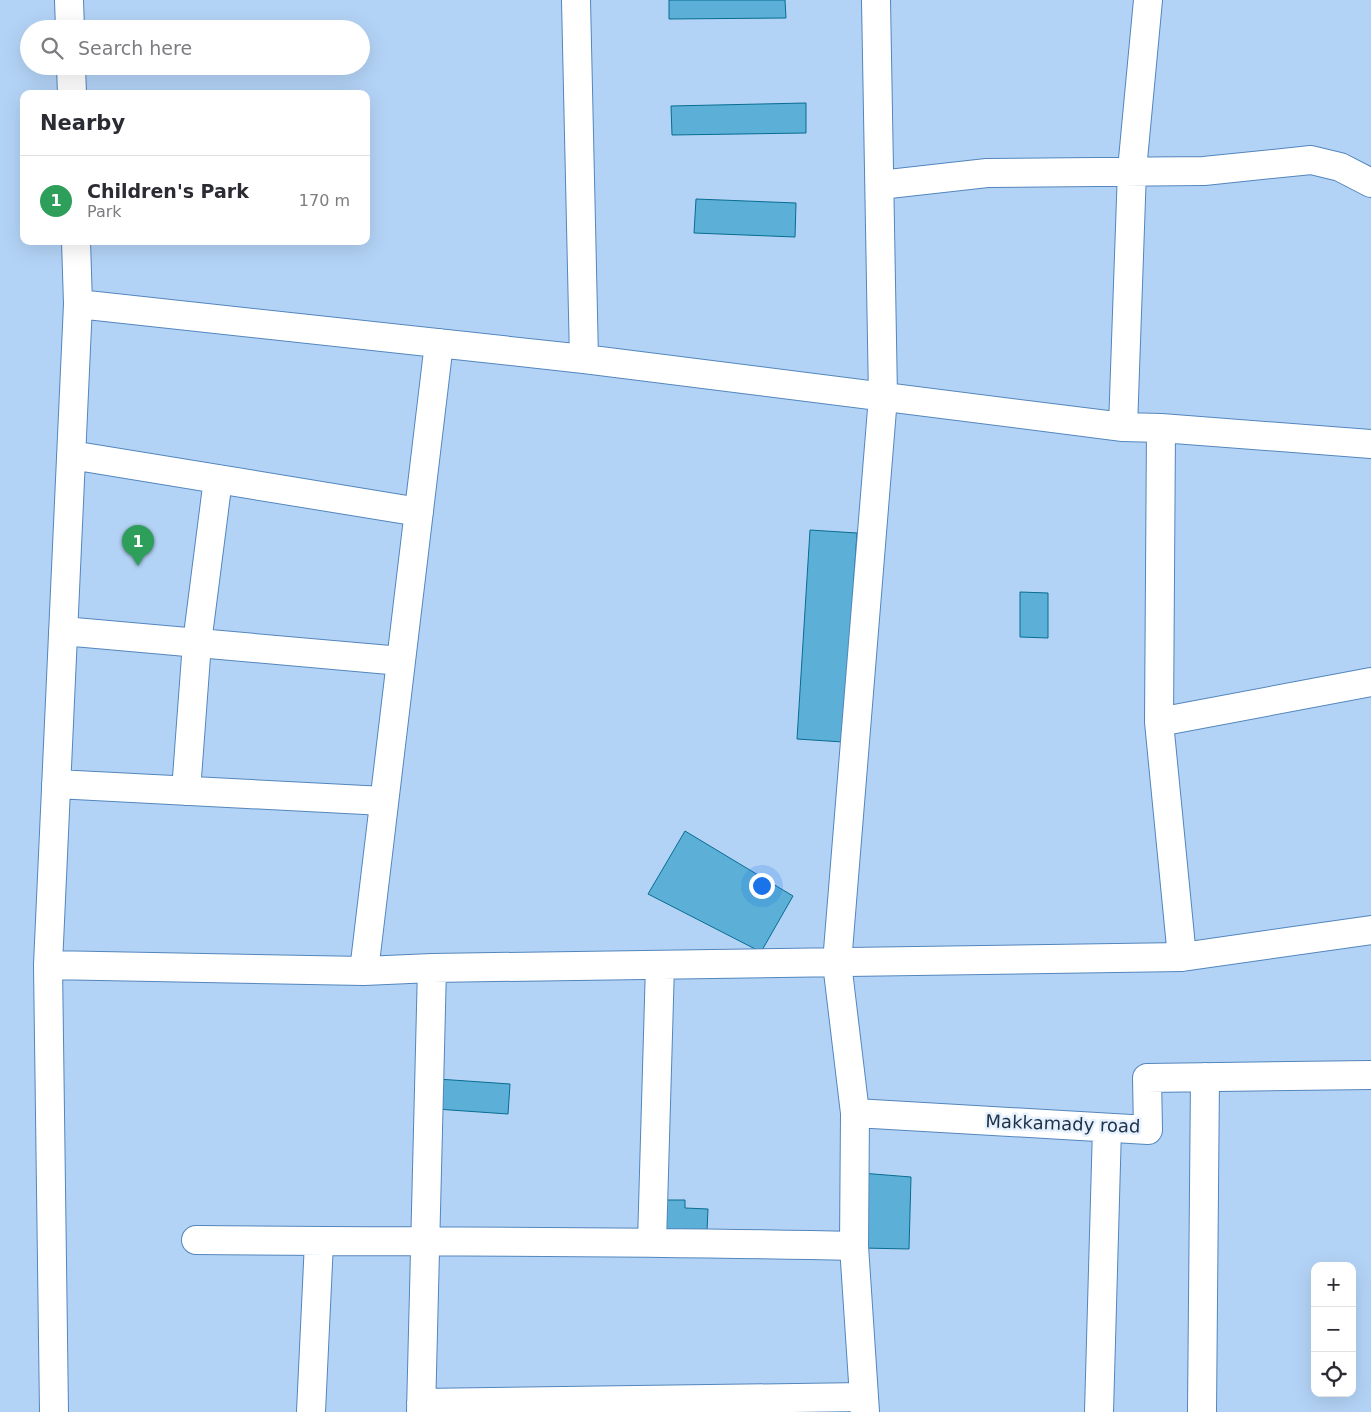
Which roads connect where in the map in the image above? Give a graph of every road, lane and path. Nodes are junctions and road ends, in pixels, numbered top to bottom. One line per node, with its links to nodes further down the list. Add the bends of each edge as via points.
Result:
1 (69, 0): 5 (street)
2 (576, 0): 14 (street)
3 (876, 0): 10 (street)
4 (1148, 0): 8 (street)
5 (70, 20)
6 (71, 75): 7 (street)
7 (72, 90)
8 (1132, 170): 9 (street, via 1204,171 1311,160 1340,167); 10 (street, via 987,173); 16 (street)
9 (1371, 183)
10 (880, 185): 15 (street)
11 (76, 245): 12 (street)
12 (78, 304): 13 (street); 19 (street)
13 (439, 343): 14 (street); 21 (street)
14 (584, 359): 15 (street)
15 (883, 397): 16 (street); 32 (street)
16 (1122, 427): 17 (street)
17 (1161, 428): 18 (street); 26 (street)
18 (1371, 444)
19 (71, 455): 20 (street); 22 (street)
20 (218, 479): 21 (street); 23 (street)
21 (419, 512): 24 (street)
22 (63, 632): 23 (street); 27 (street)
23 (197, 643): 24 (street); 28 (street)
24 (401, 661): 29 (street)
25 (1371, 682): 26 (street)
26 (1159, 722): 31 (street)
27 (56, 784): 28 (street); 33 (street)
28 (186, 791): 29 (street)
29 (384, 802): 36 (street)
30 (1371, 930): 31 (street)
31 (1182, 957): 32 (street)
32 (836, 963): 34 (street); 39 (street)
33 (48, 965): 36 (street); 48 (street)
34 (660, 965): 35 (street); 44 (street)
35 (432, 968): 36 (street); 43 (street)
36 (364, 971)
37 (1371, 1075): 38 (street, Makkamady road)
38 (1205, 1078): 40 (street, Makkamady road, via 1147,1078 1148,1130); 51 (street)
39 (855, 1113): 40 (street, Makkamady road); 45 (street)
40 (1107, 1128): 50 (street)
41 (196, 1240): 42 (street)
42 (319, 1242): 43 (street); 49 (street)
43 (424, 1242): 44 (street); 47 (street)
44 (652, 1242): 45 (street)
45 (854, 1246): 46 (street)
46 (864, 1405): 47 (street)
47 (421, 1407)
48 (54, 1412)
49 (311, 1412)
50 (1100, 1412)
51 (1202, 1412)

